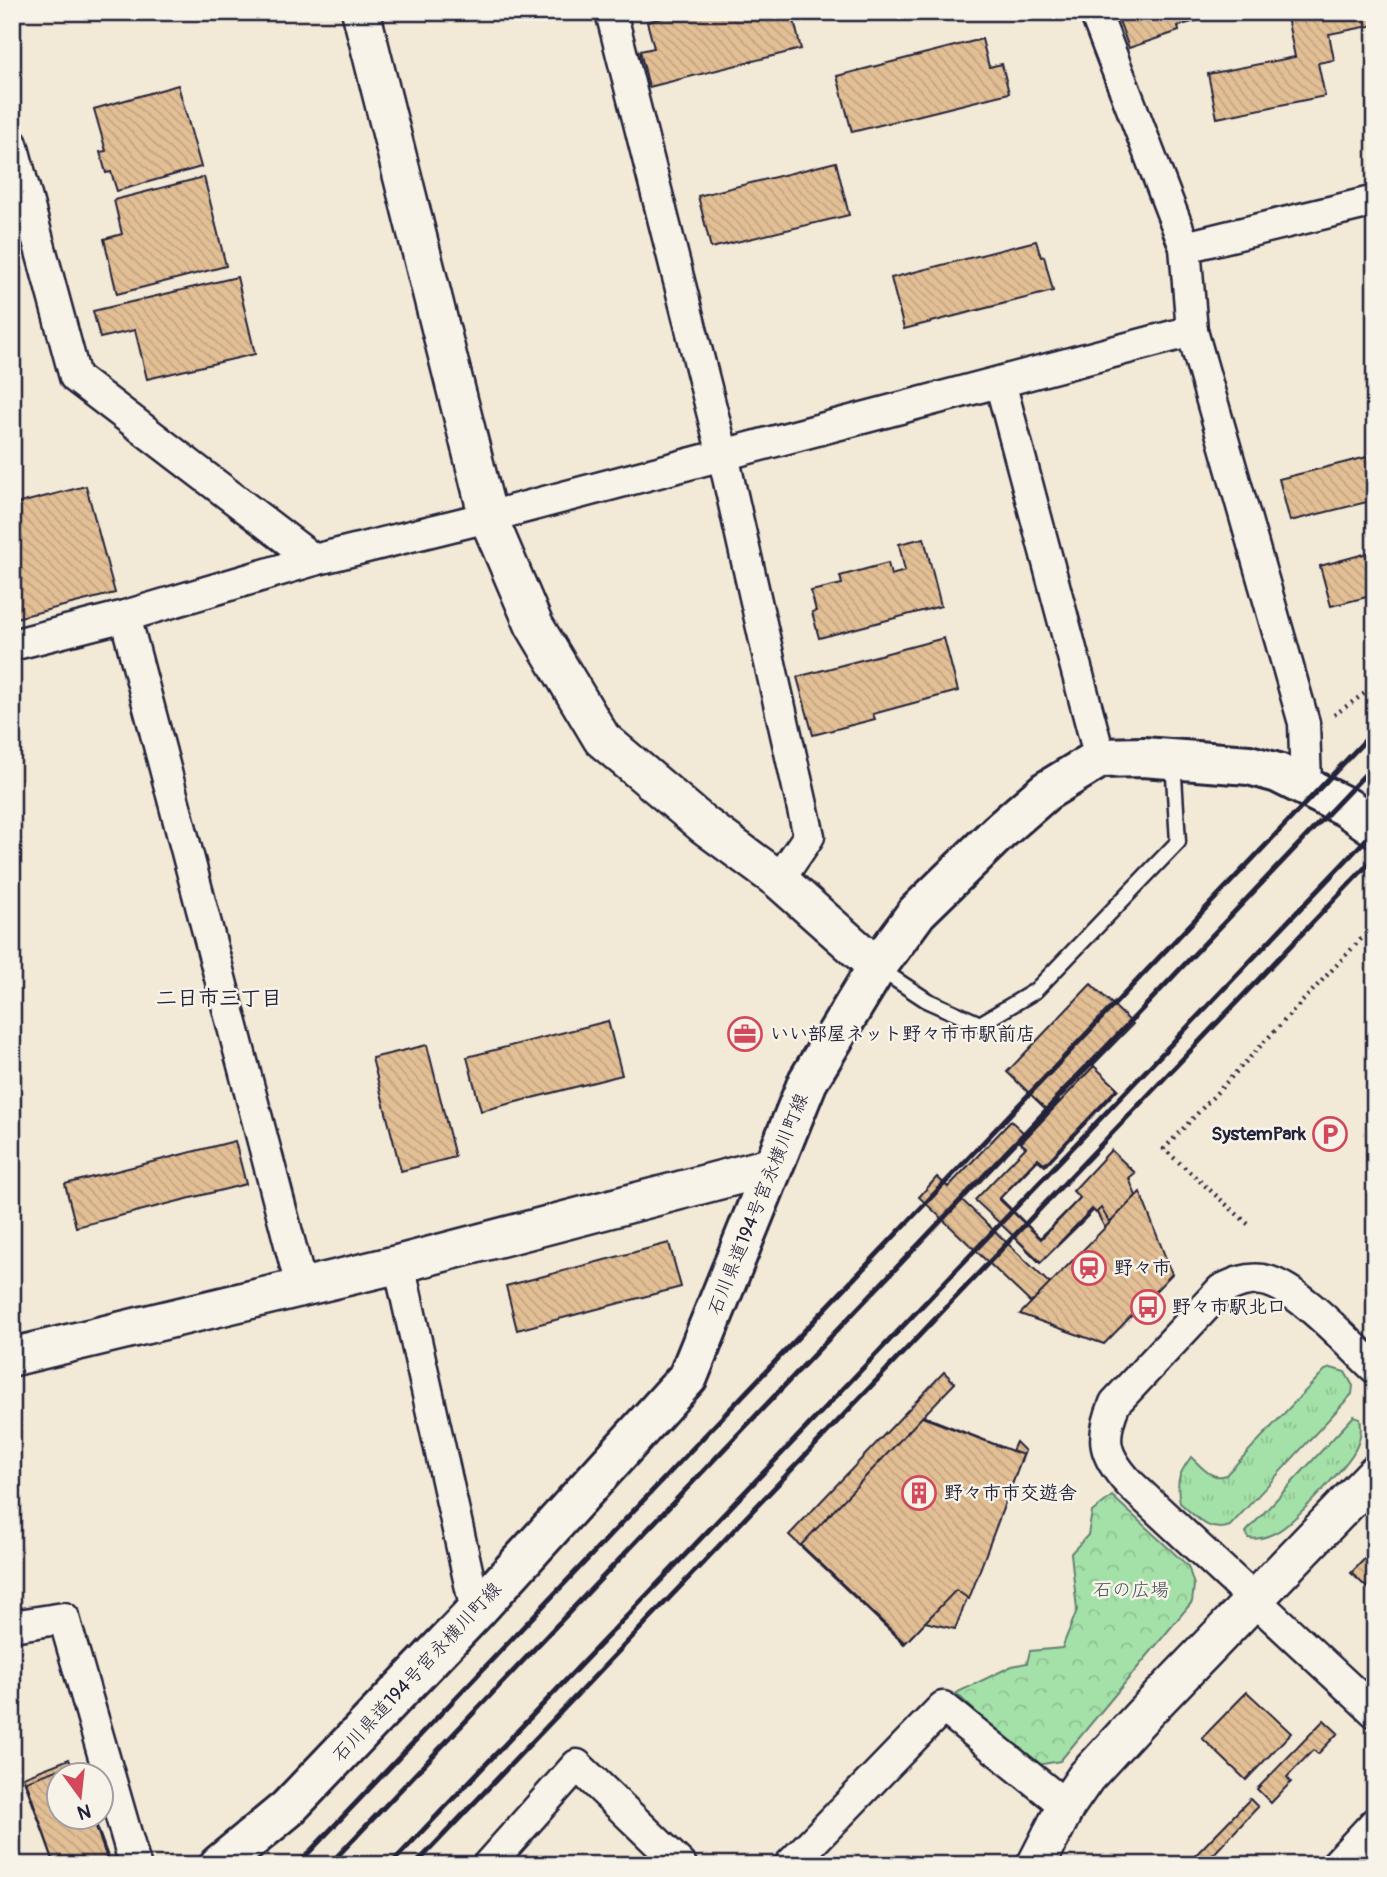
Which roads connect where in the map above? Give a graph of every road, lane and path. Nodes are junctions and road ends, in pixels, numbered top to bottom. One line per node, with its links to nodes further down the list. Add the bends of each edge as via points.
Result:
1 (361, 12): 10 (street)
2 (611, 12): 9 (street)
3 (1095, 12): 6 (street)
4 (12, 144): 11 (street, via 75,377)
5 (1375, 201): 6 (street)
6 (1185, 247): 7 (street)
7 (1192, 331): 8 (street); 15 (street)
8 (1000, 382): 9 (street); 16 (street)
9 (723, 455): 10 (street); 20 (street, via 809,836)
10 (488, 517): 11 (street); 20 (street, via 534,625 602,739 704,825)
11 (314, 560): 12 (street)
12 (125, 616): 13 (street); 28 (street)
13 (12, 645)
14 (1375, 685): 15 (path)
15 (1305, 736): 18 (street)
16 (1100, 758): 17 (main road); 22 (main road, 石川県道194号宮永横川町線, via 1046,791 990,840 917,912)
17 (1173, 758): 18 (main road, via 1249,765); 22 (lane, via 1178,842 1035,991 980,1024 928,1001)
18 (1306, 786): 19 (main road)
19 (1375, 827)
20 (779, 880): 22 (street)
21 (1375, 924): 24 (path, via 1164,1149)
22 (877, 967): 23 (main road, 石川県道194号宮永横川町線, via 808,1081)
23 (773, 1166): 27 (street); 33 (main road, 石川県道194号宮永横川町線, via 688,1377)
24 (1214, 1195): 25 (path); 26 (path)
25 (1205, 1198)
26 (1248, 1224)
27 (399, 1264): 28 (street); 33 (street)
28 (301, 1286): 29 (street)
29 (12, 1357)
30 (1375, 1368): 32 (street, via 1290,1290 1264,1280 1240,1280 1221,1290 1115,1403 1106,1437 1116,1469)
31 (1375, 1474): 32 (street)
32 (1254, 1600): 35 (street); 36 (street, via 1111,1749)
33 (476, 1611): 39 (main road, 石川県道194号宮永横川町線, via 288,1809)
34 (12, 1626): 38 (street, via 64,1618)
35 (1375, 1712)
36 (1066, 1806): 42 (street, via 943,1707); 43 (street)
37 (1375, 1822): 44 (street)
38 (135, 1865)
39 (219, 1865)
40 (488, 1865): 41 (street, via 577,1765)
41 (681, 1865)
42 (790, 1865)
43 (1036, 1865)
44 (1336, 1865)

